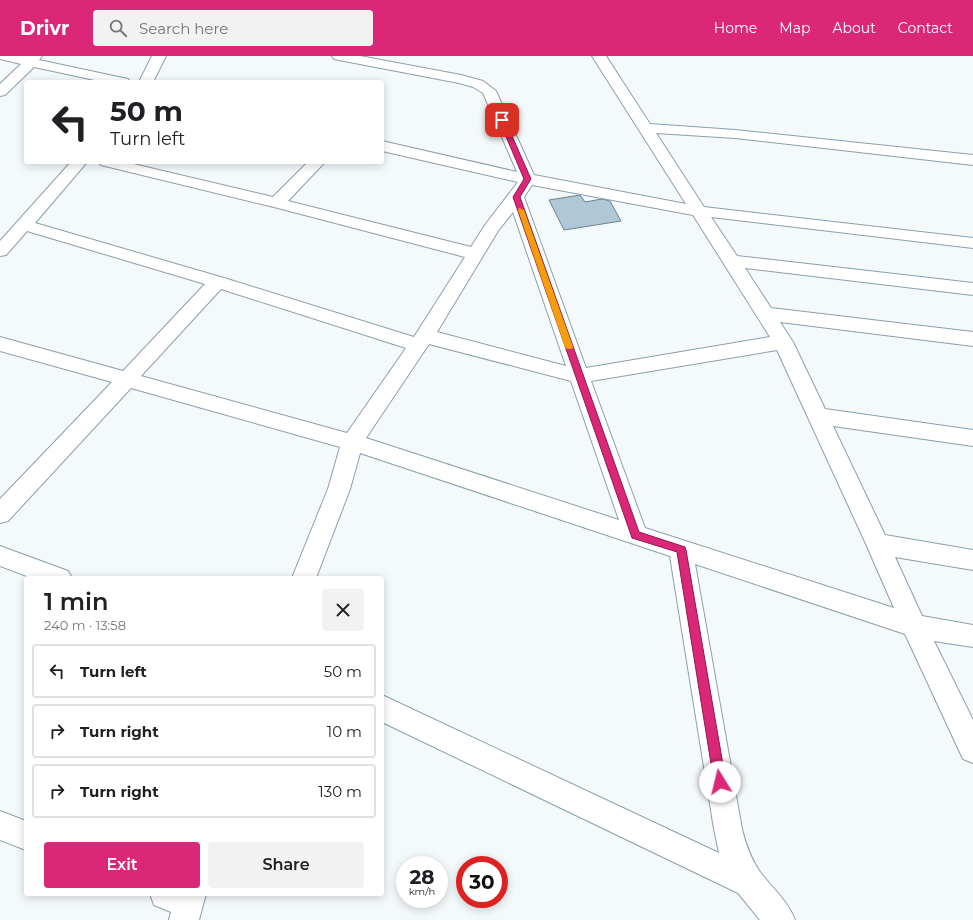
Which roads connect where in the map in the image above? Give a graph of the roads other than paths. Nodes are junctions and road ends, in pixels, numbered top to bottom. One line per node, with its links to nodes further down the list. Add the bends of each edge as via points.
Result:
1 (4, 56): 5 (street)
2 (159, 56): 7 (street)
3 (339, 56): 15 (street, via 461,79 478,84 489,91)
4 (599, 56): 9 (street)
5 (33, 59): 6 (street); 8 (street)
6 (115, 80)
7 (147, 80)
8 (0, 92)
9 (646, 128): 11 (street, via 735,134); 18 (street)
10 (384, 146): 15 (street)
11 (973, 160)
12 (77, 164): 19 (street)
13 (114, 164): 17 (street)
14 (315, 164): 17 (street)
15 (528, 179): 16 (street); 18 (street)
16 (516, 197): 22 (street, via 490,229); 31 (street)
17 (277, 203): 22 (street)
18 (699, 211): 20 (street); 23 (street)
19 (24, 225): 21 (street); 24 (street)
20 (973, 243)
21 (0, 251)
22 (476, 254): 28 (street)
23 (731, 261): 25 (street); 26 (street)
24 (218, 282): 28 (street); 32 (street)
25 (973, 289)
26 (766, 314): 27 (street); 29 (street)
27 (973, 339)
28 (422, 340): 31 (street); 35 (street)
29 (783, 342): 31 (street); 33 (street)
30 (0, 344): 32 (street)
31 (580, 376): 37 (street)
32 (127, 380): 35 (street); 36 (street)
33 (818, 416): 34 (street); 38 (street)
34 (973, 438)
35 (352, 442): 37 (street); 43 (street, via 339,489)
36 (0, 514)
37 (636, 535): 39 (street)
38 (878, 544): 41 (street); 44 (street)
39 (681, 550): 44 (street); 50 (street, via 728,829 735,857)
40 (0, 556): 42 (street)
41 (973, 560)
42 (55, 576)
43 (305, 576)
44 (914, 626): 45 (street); 47 (street)
45 (973, 636)
46 (384, 709): 50 (street)
47 (973, 749)
48 (0, 825): 49 (street)
49 (24, 835)
50 (749, 882): 51 (street)
51 (780, 920)

